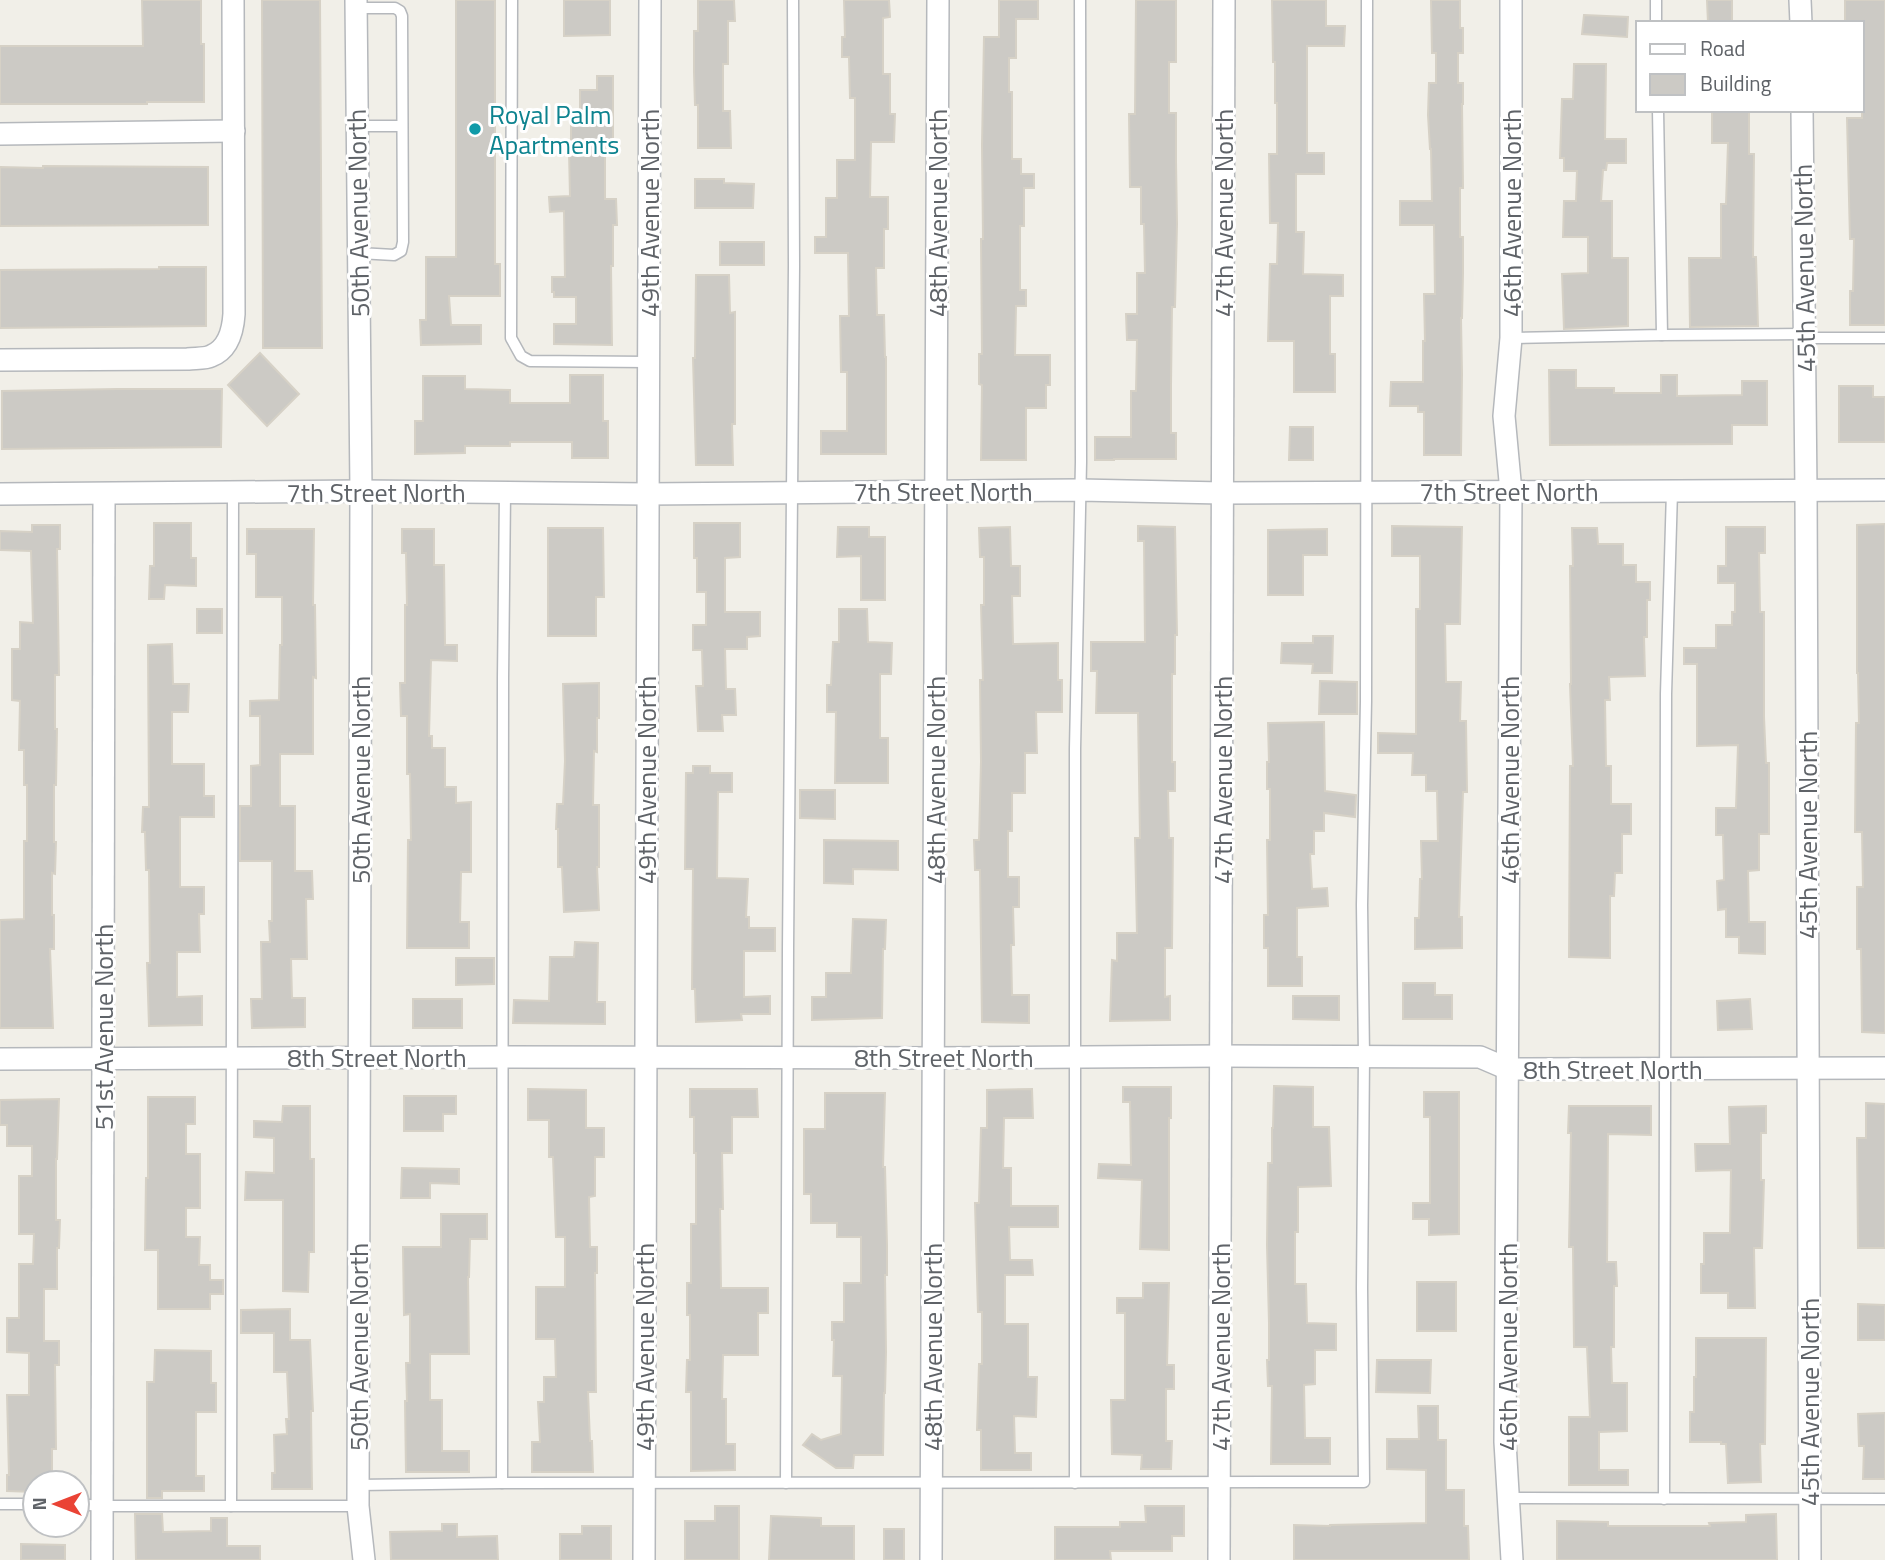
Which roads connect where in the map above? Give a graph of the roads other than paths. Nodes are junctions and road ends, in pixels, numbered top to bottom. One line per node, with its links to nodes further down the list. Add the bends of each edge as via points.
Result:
1 (233, 0): 19 (street)
2 (512, 0): 27 (lane, via 511,338 521,356 530,360)
3 (650, 0): 27 (street, 49th Avenue North)
4 (793, 0): 38 (lane)
5 (938, 0): 30 (street, 48th Avenue North)
6 (1080, 0): 31 (lane)
7 (1224, 0): 39 (street, 47th Avenue North)
8 (1367, 0): 32 (lane)
9 (1511, 0): 24 (street, 46th Avenue North)
10 (1656, 0): 13 (lane)
11 (1800, 0): 14 (street)
12 (356, 4): 17 (street, 50th Avenue North); 18 (lane, via 396,8 402,16)
13 (1656, 21)
14 (1801, 21)
15 (1658, 112): 22 (lane)
16 (1802, 112): 23 (street, 45th Avenue North)
17 (357, 126): 18 (lane); 21 (street, 50th Avenue North)
18 (402, 126): 21 (lane, via 401,251)
19 (234, 131): 20 (street); 26 (street, via 234,314 225,346 211,356 188,359)
20 (0, 134)
21 (359, 253): 29 (street, 50th Avenue North)
22 (1662, 335): 23 (lane); 24 (lane)
23 (1804, 336): 25 (lane); 34 (street, 45th Avenue North)
24 (1510, 338): 35 (street, 46th Avenue North, via 1504,416)
25 (1885, 338)
26 (0, 360)
27 (648, 362): 40 (street, 49th Avenue North)
28 (1885, 490): 34 (street, 7th Street North)
29 (361, 491): 36 (street, 7th Street North); 37 (street, 7th Street North); 48 (street, 50th Avenue North)
30 (935, 491): 31 (street, 7th Street North); 38 (street, 7th Street North); 51 (street, 48th Avenue North)
31 (1080, 491): 39 (street, 7th Street North); 43 (lane)
32 (1366, 491): 35 (street, 7th Street North); 39 (street, 7th Street North); 45 (lane)
33 (1672, 491): 34 (street, 7th Street North); 35 (street, 7th Street North); 57 (lane)
34 (1806, 491): 54 (street, 45th Avenue North)
35 (1510, 492): 56 (street, 46th Avenue North)
36 (233, 493): 42 (street, 7th Street North); 46 (lane)
37 (505, 493): 40 (street, 7th Street North); 47 (lane)
38 (791, 493): 40 (street, 7th Street North); 50 (lane)
39 (1222, 493): 44 (street, 47th Avenue North)
40 (647, 494): 49 (street, 49th Avenue North)
41 (0, 495): 42 (street, 7th Street North)
42 (104, 495): 53 (street, 51st Avenue North)
43 (1075, 1056): 44 (street, 8th Street North); 51 (street, 8th Street North); 61 (lane)
44 (1221, 1056): 45 (street, 8th Street North); 62 (street, 47th Avenue North)
45 (1364, 1056): 56 (street, 8th Street North, via 1479,1057); 62 (lane, via 1364,1482)
46 (231, 1057): 48 (street, 8th Street North); 53 (street, 8th Street North); 73 (lane)
47 (502, 1057): 48 (street, 8th Street North); 49 (street, 8th Street North); 59 (lane)
48 (359, 1058): 64 (street, 50th Avenue North)
49 (645, 1058): 50 (street, 8th Street North); 63 (street, 49th Avenue North)
50 (789, 1058): 51 (street, 8th Street North); 60 (lane)
51 (935, 1058): 58 (street, 48th Avenue North)
52 (0, 1059): 53 (street, 8th Street North)
53 (103, 1059): 72 (street, 51st Avenue North)
54 (1808, 1068): 55 (street, 8th Street North); 57 (street, 8th Street North); 67 (street, 45th Avenue North)
55 (1885, 1068)
56 (1508, 1069): 57 (street, 8th Street North); 65 (street, 46th Avenue North)
57 (1666, 1069): 66 (lane)
58 (931, 1482): 60 (lane); 61 (lane); 77 (street, 48th Avenue North)
59 (502, 1483): 63 (lane); 64 (lane)
60 (786, 1483): 63 (lane)
61 (1075, 1483): 62 (lane)
62 (1219, 1483): 78 (street, 47th Avenue North)
63 (643, 1484): 76 (street, 49th Avenue North)
64 (358, 1496): 73 (lane); 75 (street, 50th Avenue North)
65 (1508, 1498): 66 (lane); 79 (street, 46th Avenue North)
66 (1664, 1499): 67 (lane)
67 (1810, 1499): 68 (lane); 80 (street, 45th Avenue North)
68 (1885, 1499)
69 (0, 1504): 70 (lane)
70 (21, 1504)
71 (91, 1505): 72 (lane)
72 (102, 1506): 73 (lane); 74 (street, 51st Avenue North)
73 (231, 1506)
74 (102, 1560)
75 (364, 1560)
76 (644, 1560)
77 (932, 1560)
78 (1219, 1560)
79 (1512, 1560)
80 (1810, 1560)

